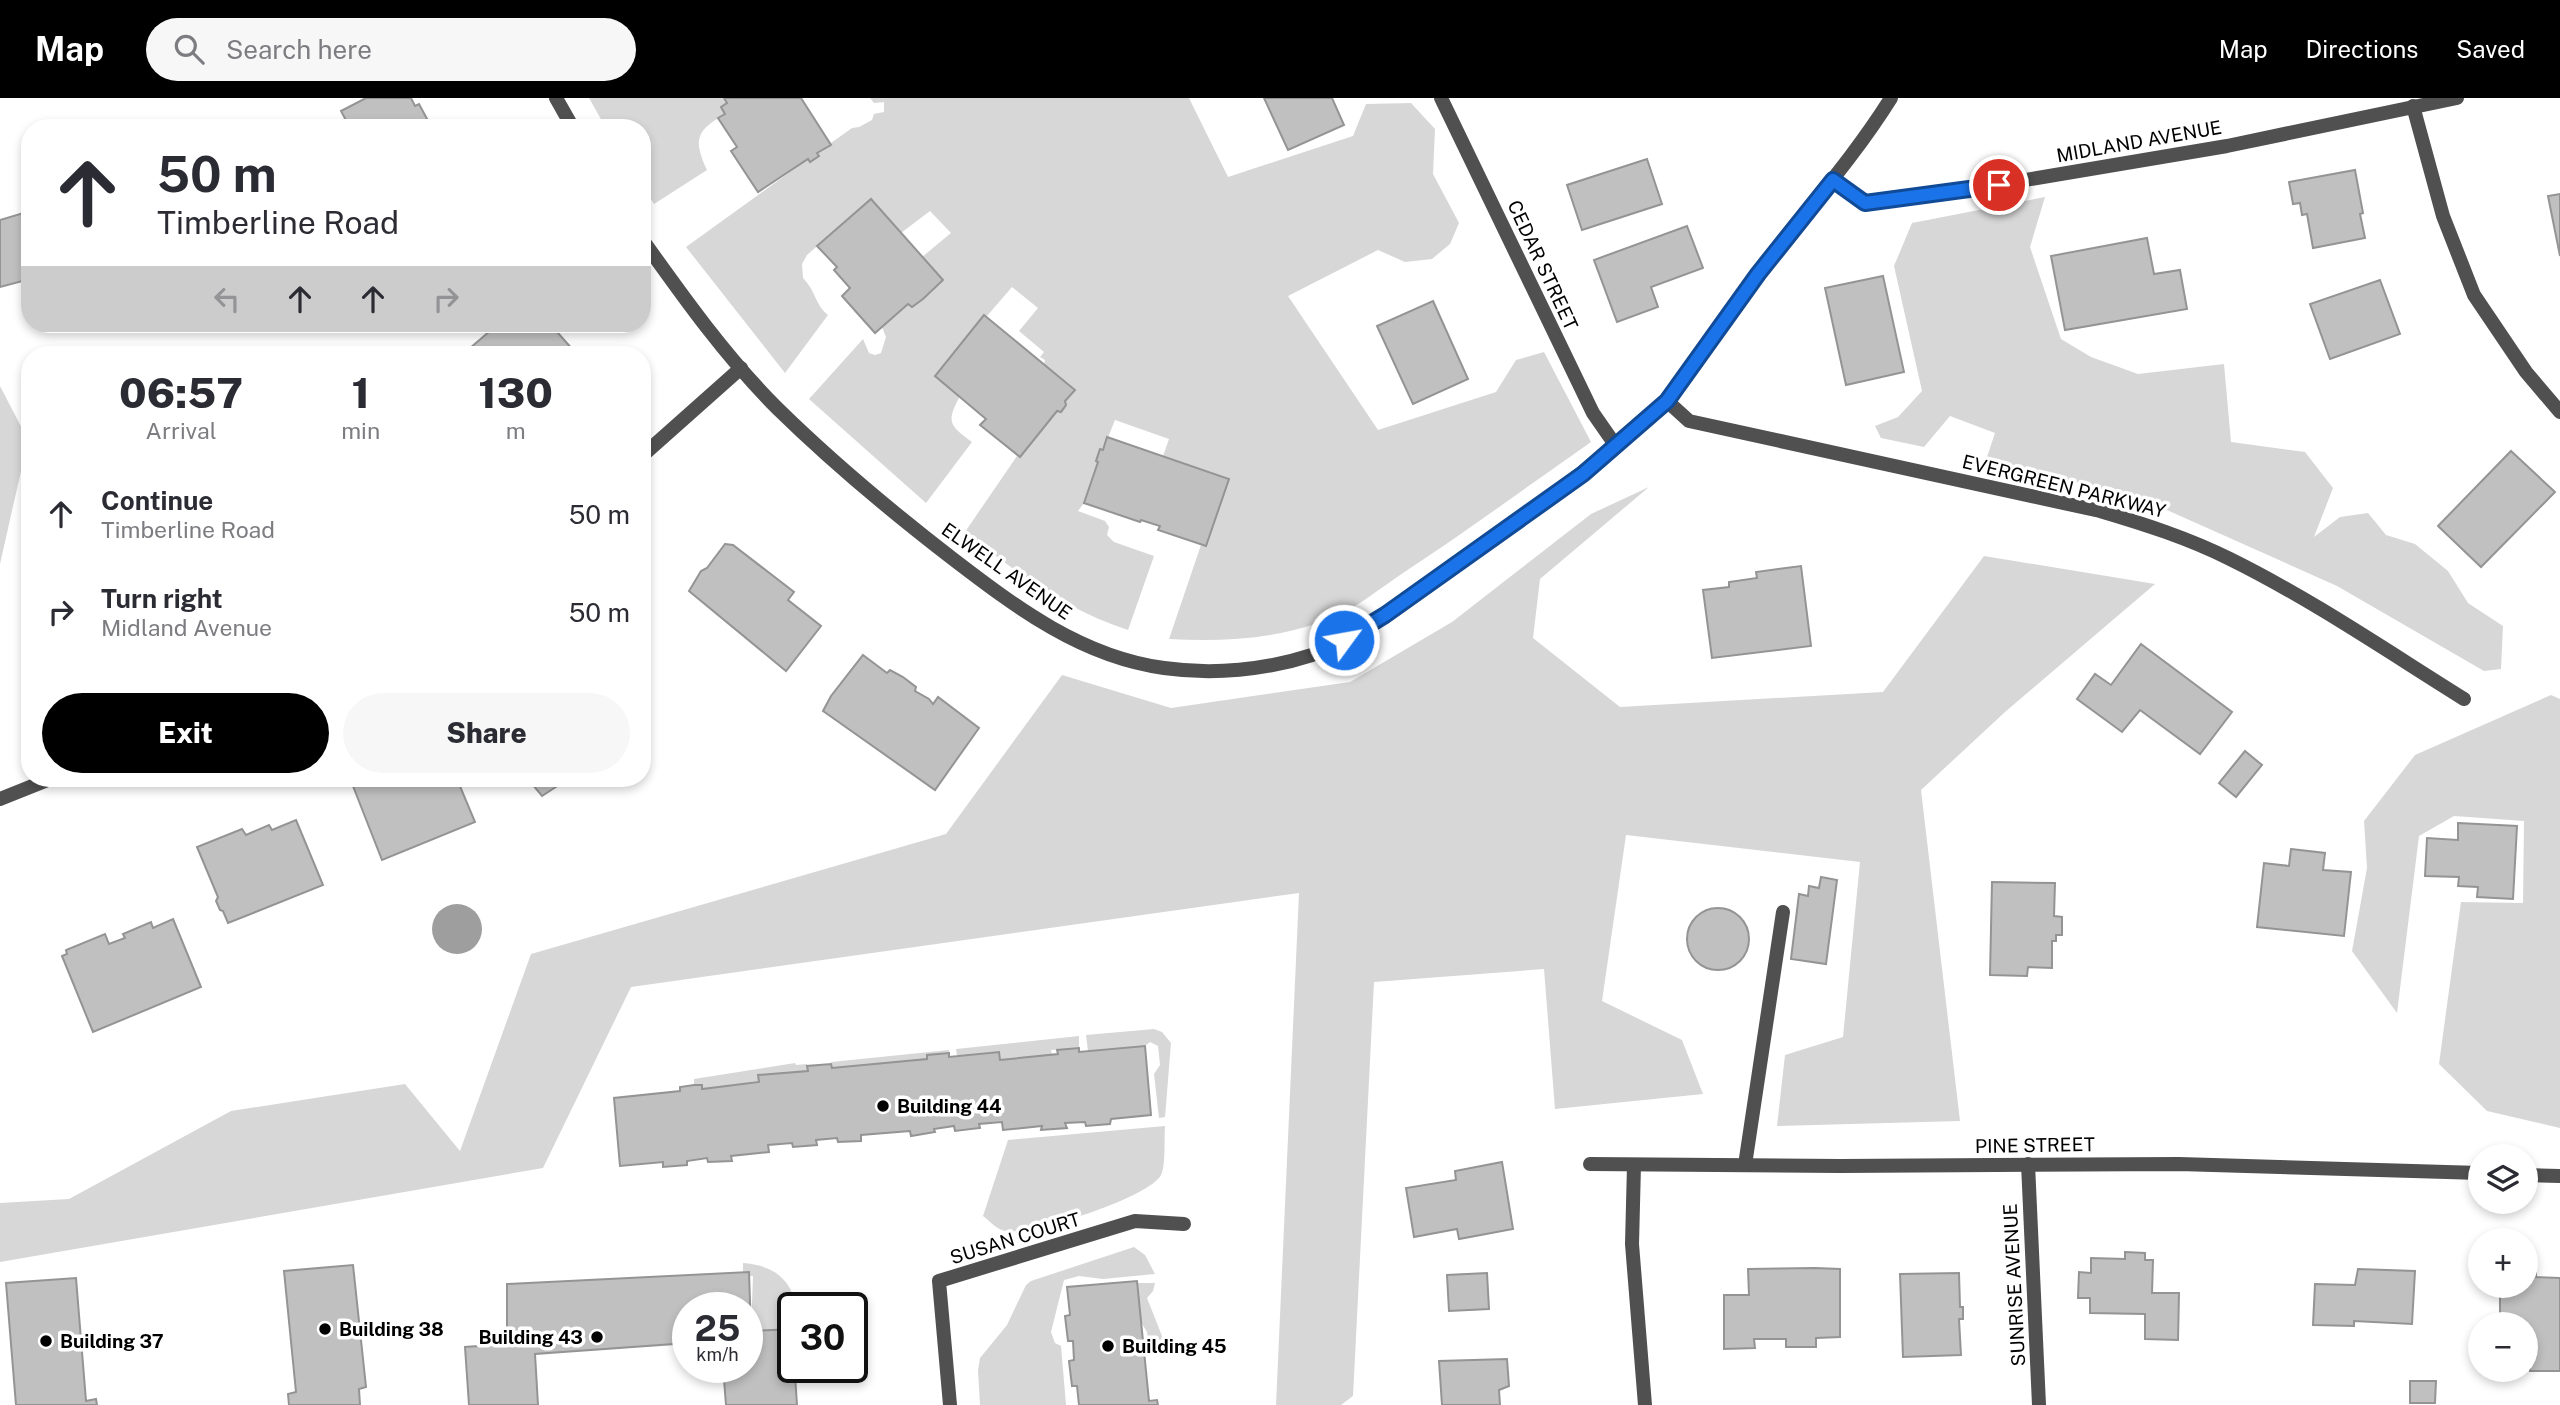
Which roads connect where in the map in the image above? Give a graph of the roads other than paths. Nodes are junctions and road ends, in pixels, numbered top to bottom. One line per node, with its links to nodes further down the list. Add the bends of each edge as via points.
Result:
1 (556, 98): 6 (street)
2 (1441, 98): 12 (street, CEDAR STREET, via 1593,413)
3 (1891, 98): 7 (street, ELWELL AVENUE)
4 (2457, 98): 5 (street, MIDLAND AVENUE)
5 (2412, 102): 7 (street, MIDLAND AVENUE, via 2227,146 1948,193 1865,203); 11 (street, via 2443,216 2474,295 2518,361)
6 (568, 119)
7 (1833, 180): 10 (street, ELWELL AVENUE, via 1758,274)
8 (651, 252): 9 (street, ELWELL AVENUE)
9 (741, 369): 12 (street, ELWELL AVENUE, via 865,488 1013,603 1091,649 1167,668 1260,667 1315,654 1344,640 1583,474); 13 (street)
10 (1667, 401): 12 (street, ELWELL AVENUE); 14 (street, EVERGREEN PARKWAY, via 1689,421 2086,508 2166,531 2268,579)
11 (2560, 412)
12 (1616, 446)
13 (651, 448)
14 (2464, 699)
15 (30, 787): 16 (street)
16 (0, 799)
17 (1783, 912): 21 (street)
18 (1590, 1164): 20 (street, PINE STREET)
19 (2028, 1164): 21 (street, PINE STREET); 22 (street, PINE STREET); 28 (street, SUNRISE AVENUE)
20 (1634, 1166): 21 (street, PINE STREET); 27 (street, via 1632,1244)
21 (1745, 1166)
22 (2468, 1173)
23 (2538, 1175): 24 (street)
24 (2560, 1176)
25 (1184, 1224): 26 (street, SUSAN COURT, via 1135,1221 939,1281)
26 (950, 1405)
27 (1645, 1405)
28 (2039, 1405)

